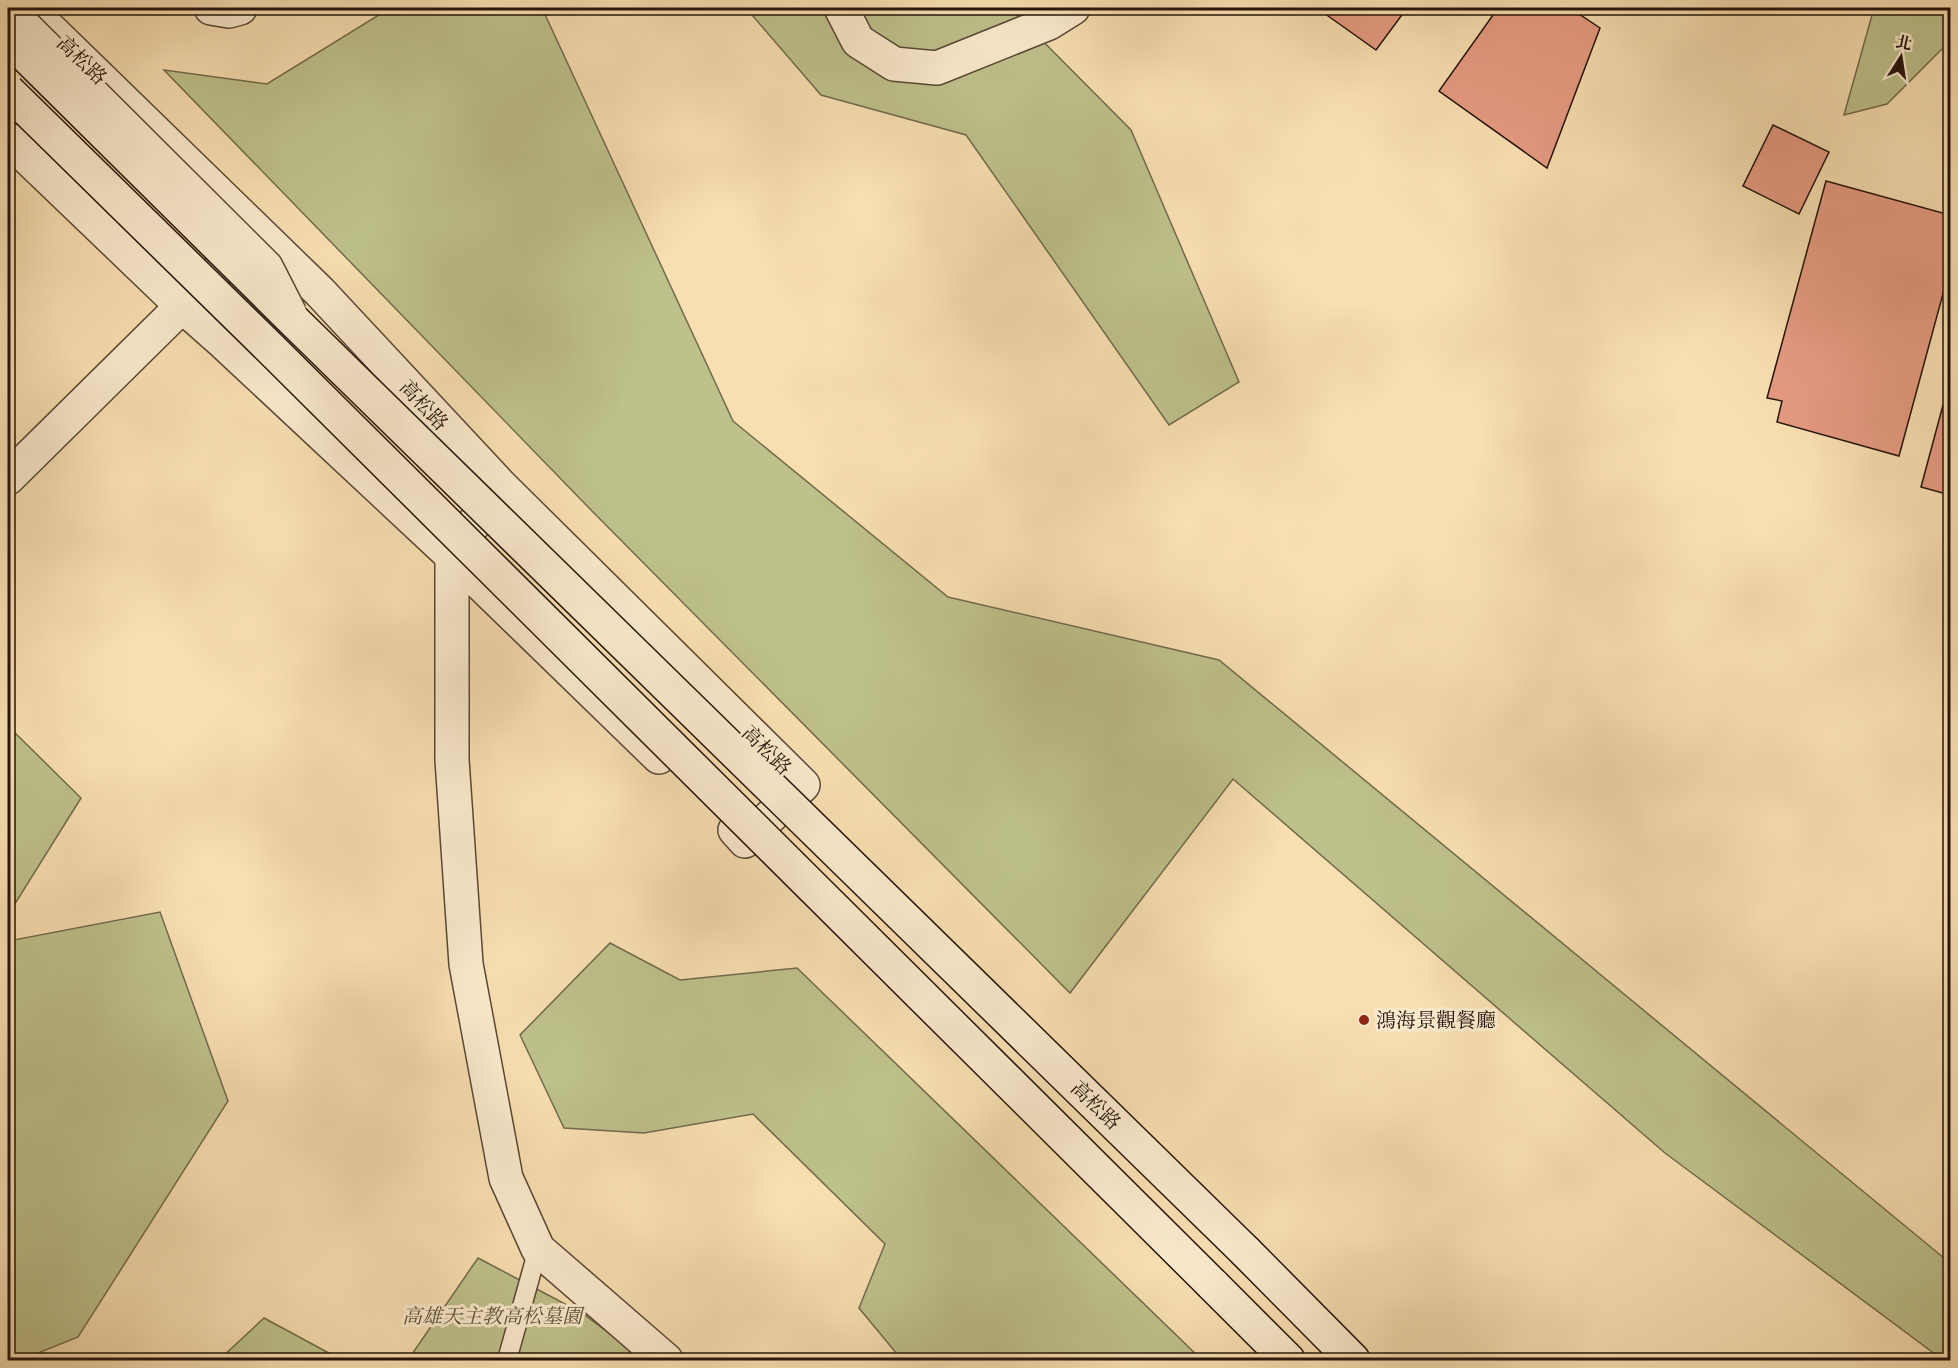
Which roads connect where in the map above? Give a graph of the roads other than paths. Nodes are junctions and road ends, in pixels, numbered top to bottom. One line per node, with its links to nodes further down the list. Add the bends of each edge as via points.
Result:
1 (28, 8): 11 (street, 高松路)
2 (211, 8): 3 (street)
3 (240, 8)
4 (841, 8): 5 (street, via 858,41 894,64 937,68 1049,23)
5 (1073, 8)
6 (8, 10): 13 (street, bridge, via 266,267)
7 (8, 38): 13 (street, 高松路, bridge)
8 (8, 91): 14 (street, bridge)
9 (8, 113): 14 (street, bridge, via 220,314)
10 (8, 139): 12 (street, 高松路)
11 (258, 232): 12 (street); 16 (street, 高松路, via 320,292)
12 (181, 306): 15 (street); 17 (street, 高松路)
13 (294, 321): 22 (street, 高松路, bridge)
14 (269, 347): 21 (street, bridge)
15 (8, 478)
16 (500, 485): 17 (street); 17 (street, 高松路, via 803,785 745,841)
17 (452, 556): 18 (street, via 452,760 466,964 506,1179)
18 (538, 1249): 19 (lane); 20 (street)
19 (507, 1360)
20 (666, 1360)
21 (1288, 1360)
22 (1353, 1360)

